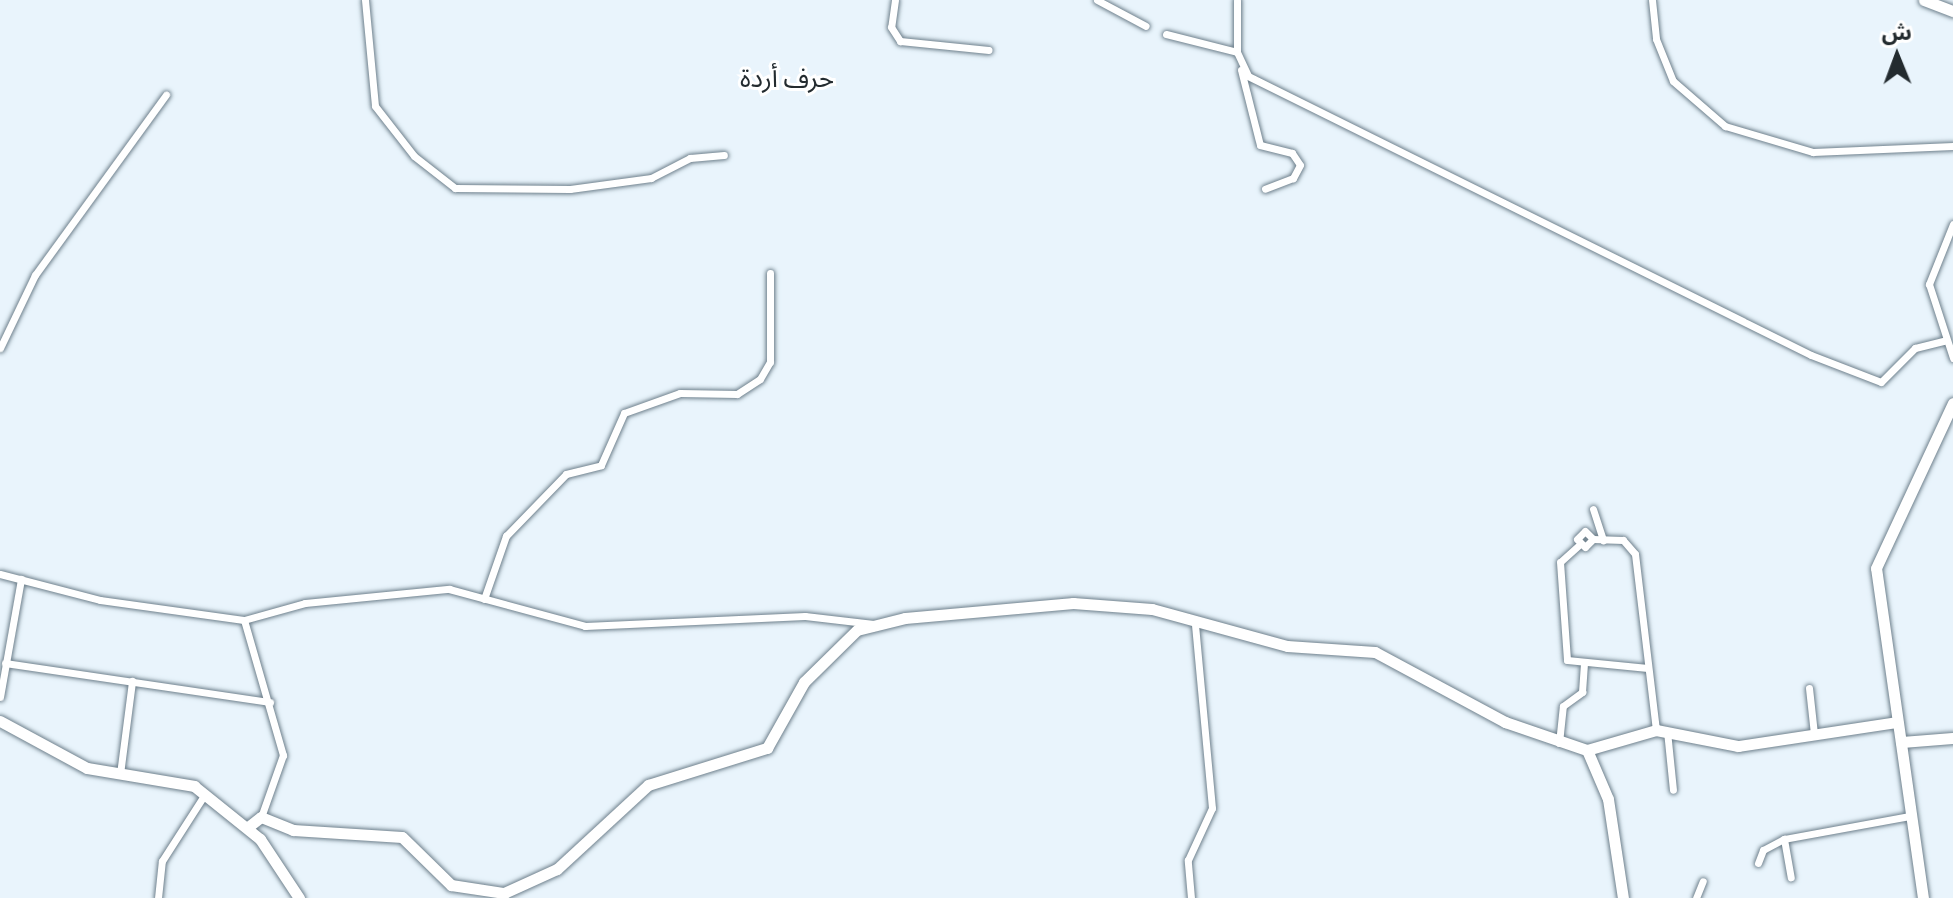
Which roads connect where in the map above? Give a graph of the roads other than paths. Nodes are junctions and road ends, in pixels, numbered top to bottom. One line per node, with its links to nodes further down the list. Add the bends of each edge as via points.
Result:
1 (365, 0): 15 (street, via 375,106 414,156 449,185 570,189 651,178 690,158)
2 (895, 0): 10 (street, via 891,27 900,41)
3 (1097, 0): 8 (street)
4 (1237, 0): 11 (street)
5 (1652, 0): 14 (street, via 1658,48 1673,81 1725,126 1813,152)
6 (1924, 0): 7 (street)
7 (1953, 11)
8 (1146, 26)
9 (1166, 34): 11 (street)
10 (989, 50)
11 (1237, 52): 12 (street)
12 (1241, 70): 16 (street, via 1260,145 1292,153 1300,165 1293,178); 19 (street, via 1855,376 1886,380 1915,348)
13 (166, 95): 20 (street, via 35,275)
14 (1953, 146)
15 (724, 155)
16 (1265, 189)
17 (1953, 224): 19 (street, via 1929,284)
18 (770, 273): 29 (street, via 770,362 760,379 737,394 680,393 624,413 601,465 566,474 506,536)
19 (1944, 341): 21 (street)
20 (0, 348)
21 (1953, 358)
22 (1953, 403): 41 (street, via 1876,568)
23 (1593, 509): 25 (street)
24 (1593, 539): 25 (street); 26 (street); 26 (street, via 1582,532)
25 (1603, 540): 35 (street, via 1623,540 1635,554)
26 (1579, 545): 34 (street, via 1560,562 1564,655)
27 (0, 574): 28 (street)
28 (21, 579): 30 (street, via 100,600); 33 (street)
29 (484, 599): 30 (street, via 435,589 299,604); 31 (street, via 585,626 805,616)
30 (244, 620): 39 (street)
31 (874, 624): 32 (street, via 1086,602 1152,609); 52 (street, via 849,637 804,682 767,748 648,785 557,869 516,890 461,890 402,837 293,830)
32 (1195, 625): 46 (street, via 1287,646 1375,652 1481,711); 60 (street, via 1212,808 1188,860)
33 (5, 663): 36 (street); 38 (street)
34 (1584, 665): 35 (street); 46 (street, via 1582,692 1563,706)
35 (1648, 668): 42 (street)
36 (132, 681): 39 (street); 48 (street)
37 (1809, 688): 43 (street)
38 (0, 697)
39 (270, 702): 52 (street, via 282,768)
40 (0, 721): 48 (street, via 76,764)
41 (1897, 722): 43 (street); 45 (street)
42 (1661, 730): 43 (street, via 1738,746); 47 (street); 49 (street)
43 (1814, 734)
44 (1953, 738): 45 (street)
45 (1901, 742): 51 (street)
46 (1559, 743): 47 (street)
47 (1587, 750): 61 (street, via 1608,799)
48 (119, 777): 50 (street, via 173,779)
49 (1673, 790)
50 (205, 794): 53 (street); 58 (street, via 162,861)
51 (1909, 816): 54 (street); 63 (street)
52 (261, 817): 53 (street)
53 (248, 827): 59 (street)
54 (1784, 839): 55 (street, via 1763,850); 56 (street)
55 (1758, 863)
56 (1791, 877)
57 (1703, 881): 62 (street)
58 (158, 898)
59 (299, 898)
60 (1191, 898)
61 (1623, 898)
62 (1696, 898)
63 (1923, 898)

